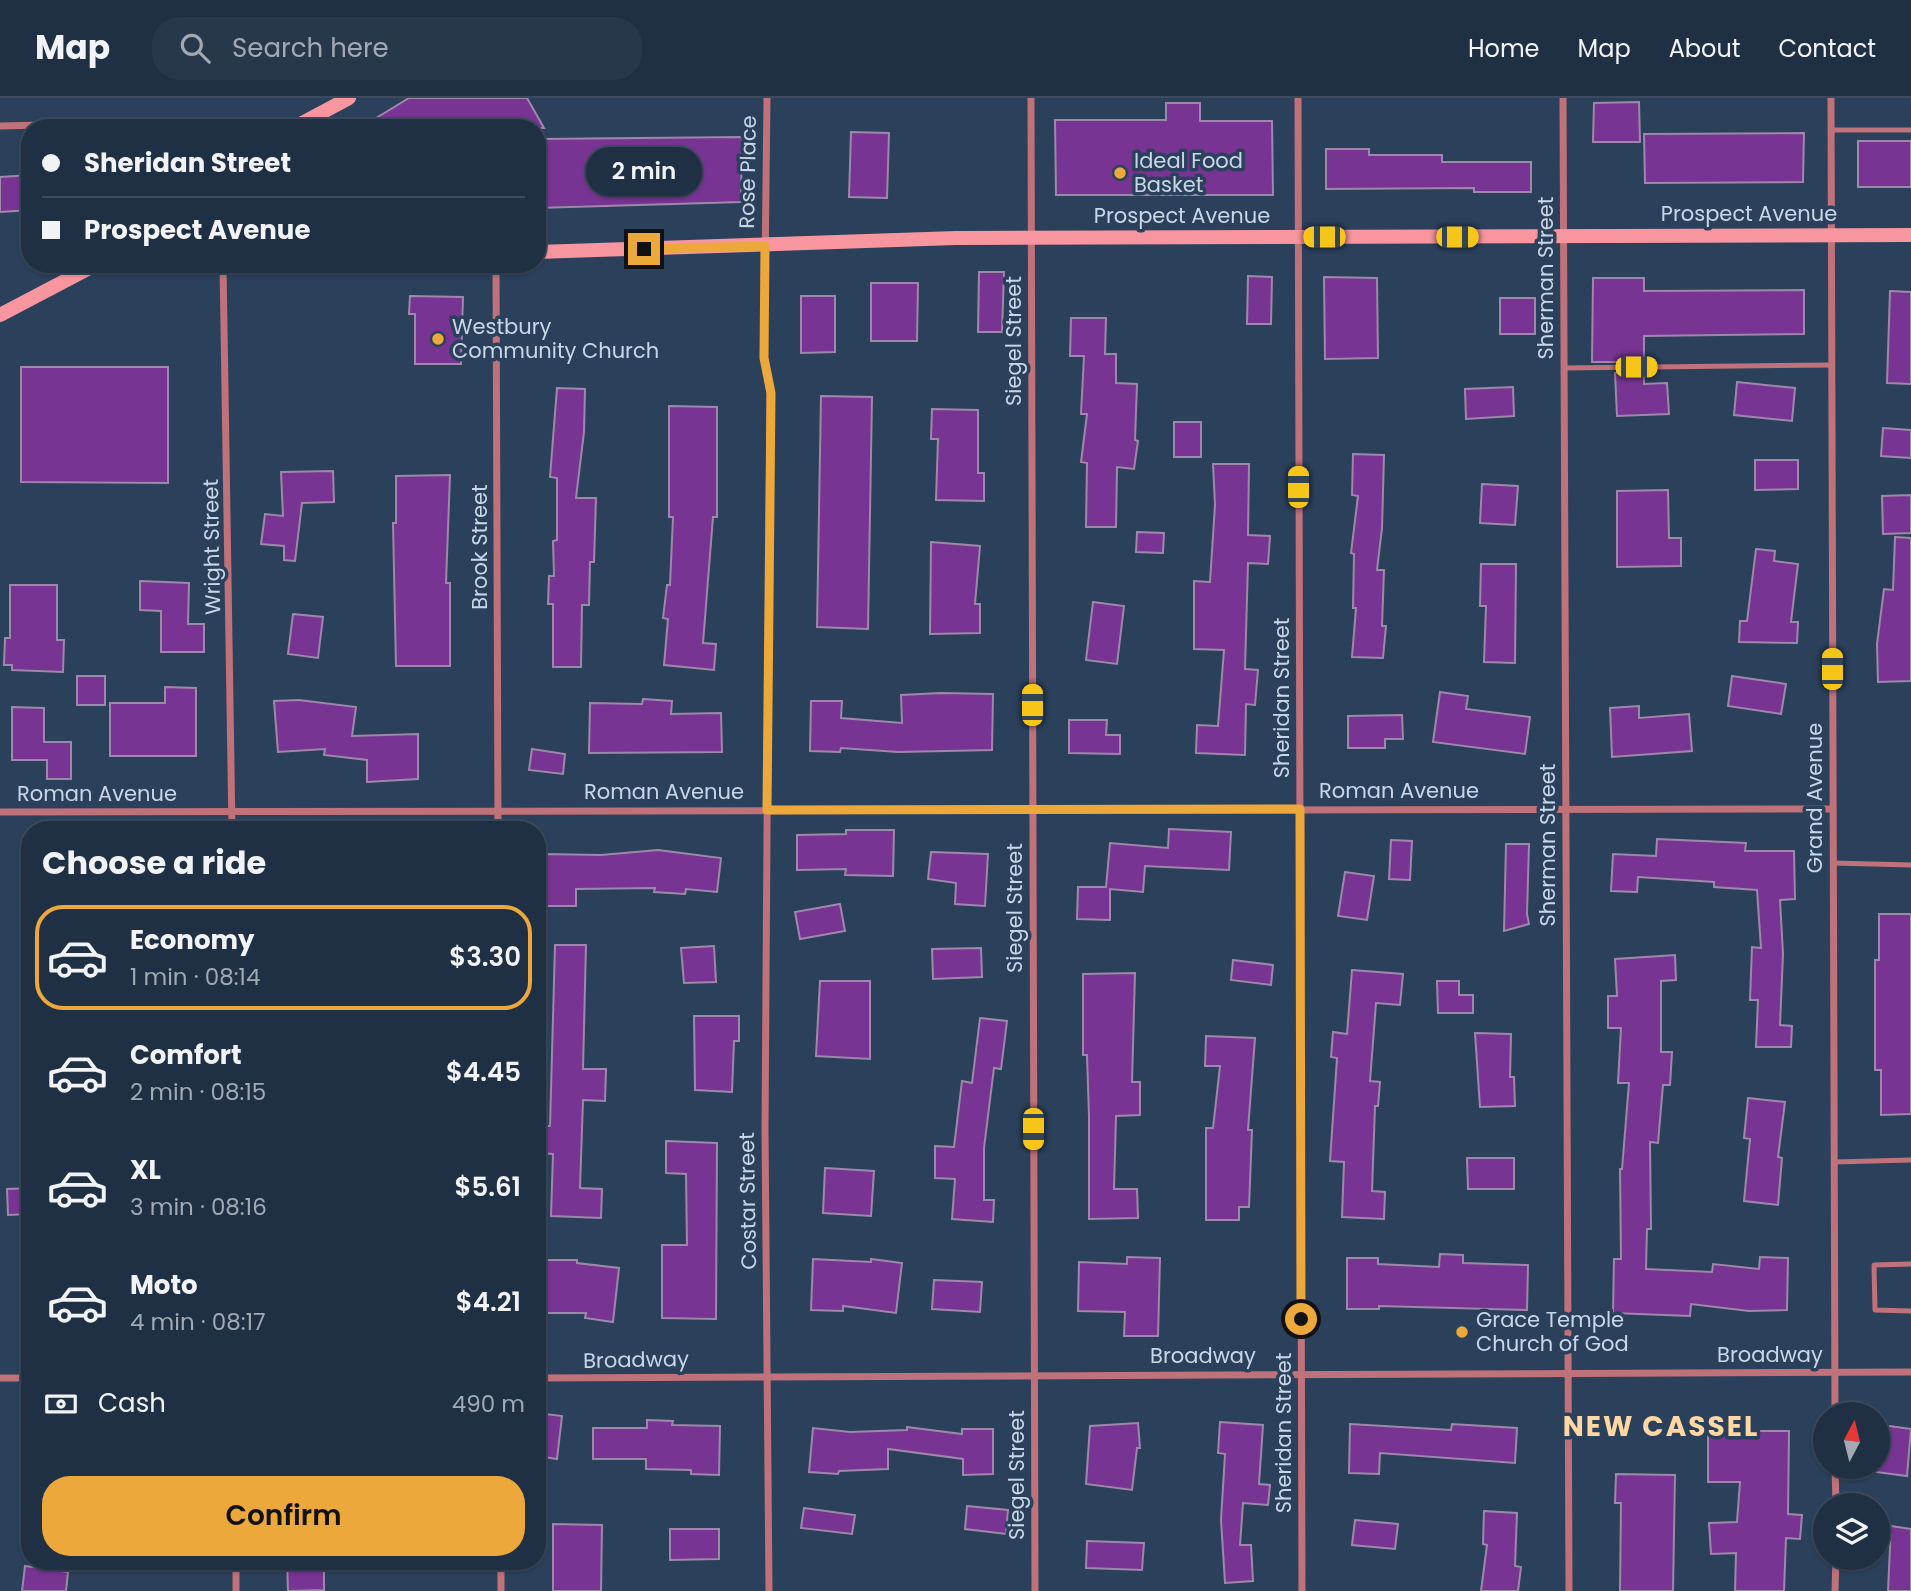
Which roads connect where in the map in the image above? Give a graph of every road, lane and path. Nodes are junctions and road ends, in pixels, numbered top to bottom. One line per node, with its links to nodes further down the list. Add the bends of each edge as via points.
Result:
1 (349, 98): 7 (main road)
2 (766, 98): 17 (street, Rose Place)
3 (1031, 98): 14 (street, Siegel Street)
4 (1298, 98): 15 (street, Sheridan Street)
5 (1563, 98): 16 (street, Sherman Street)
6 (1831, 98): 10 (street, Grand Avenue)
7 (310, 119)
8 (21, 125): 9 (street)
9 (0, 126)
10 (1831, 130): 11 (lane); 12 (street, Grand Avenue)
11 (1911, 130)
12 (1831, 235): 13 (main road, Prospect Avenue); 16 (main road, Prospect Avenue); 23 (street, Grand Avenue)
13 (1911, 235)
14 (1031, 237): 15 (main road, Prospect Avenue); 17 (main road, Prospect Avenue); 29 (street, Siegel Street)
15 (1297, 237): 16 (main road, Prospect Avenue); 26 (street, Sheridan Street)
16 (1563, 237): 24 (street, Sherman Street)
17 (765, 246): 18 (main road, Prospect Avenue); 28 (street, Rose Place, via 764,358 771,393)
18 (546, 253)
19 (80, 273): 22 (main road)
20 (223, 273): 30 (street, Wright Street)
21 (496, 273): 31 (street, Brook Street)
22 (0, 315)
23 (1832, 365): 24 (lane); 27 (street, Grand Avenue)
24 (1564, 368): 25 (street, Sherman Street)
25 (1566, 808): 26 (street, Roman Avenue); 27 (street, Roman Avenue); 43 (street, Sherman Street)
26 (1300, 809): 29 (street, Roman Avenue); 45 (street, Sheridan Street)
27 (1832, 809): 35 (street, Grand Avenue)
28 (767, 810): 29 (street, Roman Avenue); 31 (street, Roman Avenue); 46 (street, Costar Street)
29 (1032, 810): 44 (street, Siegel Street)
30 (232, 811): 31 (street, Roman Avenue); 32 (street, Roman Avenue); 33 (street, Wright Street)
31 (498, 811): 34 (street, Brook Street)
32 (0, 812)
33 (232, 821)
34 (498, 821)
35 (1833, 863): 36 (lane); 38 (street, Grand Avenue)
36 (1911, 865)
37 (1911, 1160): 38 (lane)
38 (1834, 1162): 41 (street, Grand Avenue)
39 (1911, 1264): 40 (lane, via 1874,1265 1875,1310)
40 (1911, 1311)
41 (1835, 1372): 42 (street, Broadway); 43 (street, Broadway); 50 (street, Grand Avenue)
42 (1911, 1372)
43 (1567, 1373): 45 (street, Broadway); 59 (street, Sherman Street)
44 (1034, 1374): 45 (street, Broadway); 46 (street, Broadway); 57 (street, Siegel Street)
45 (1301, 1374): 58 (street, Sheridan Street)
46 (768, 1376): 49 (street, Broadway); 56 (street, Costar Street)
47 (0, 1378): 48 (street)
48 (21, 1378)
49 (546, 1378)
50 (1835, 1402)
51 (236, 1570): 54 (street)
52 (501, 1570): 55 (street)
53 (1836, 1570): 60 (street)
54 (236, 1591)
55 (501, 1591)
56 (769, 1591)
57 (1035, 1591)
58 (1302, 1591)
59 (1569, 1591)
60 (1835, 1591)

